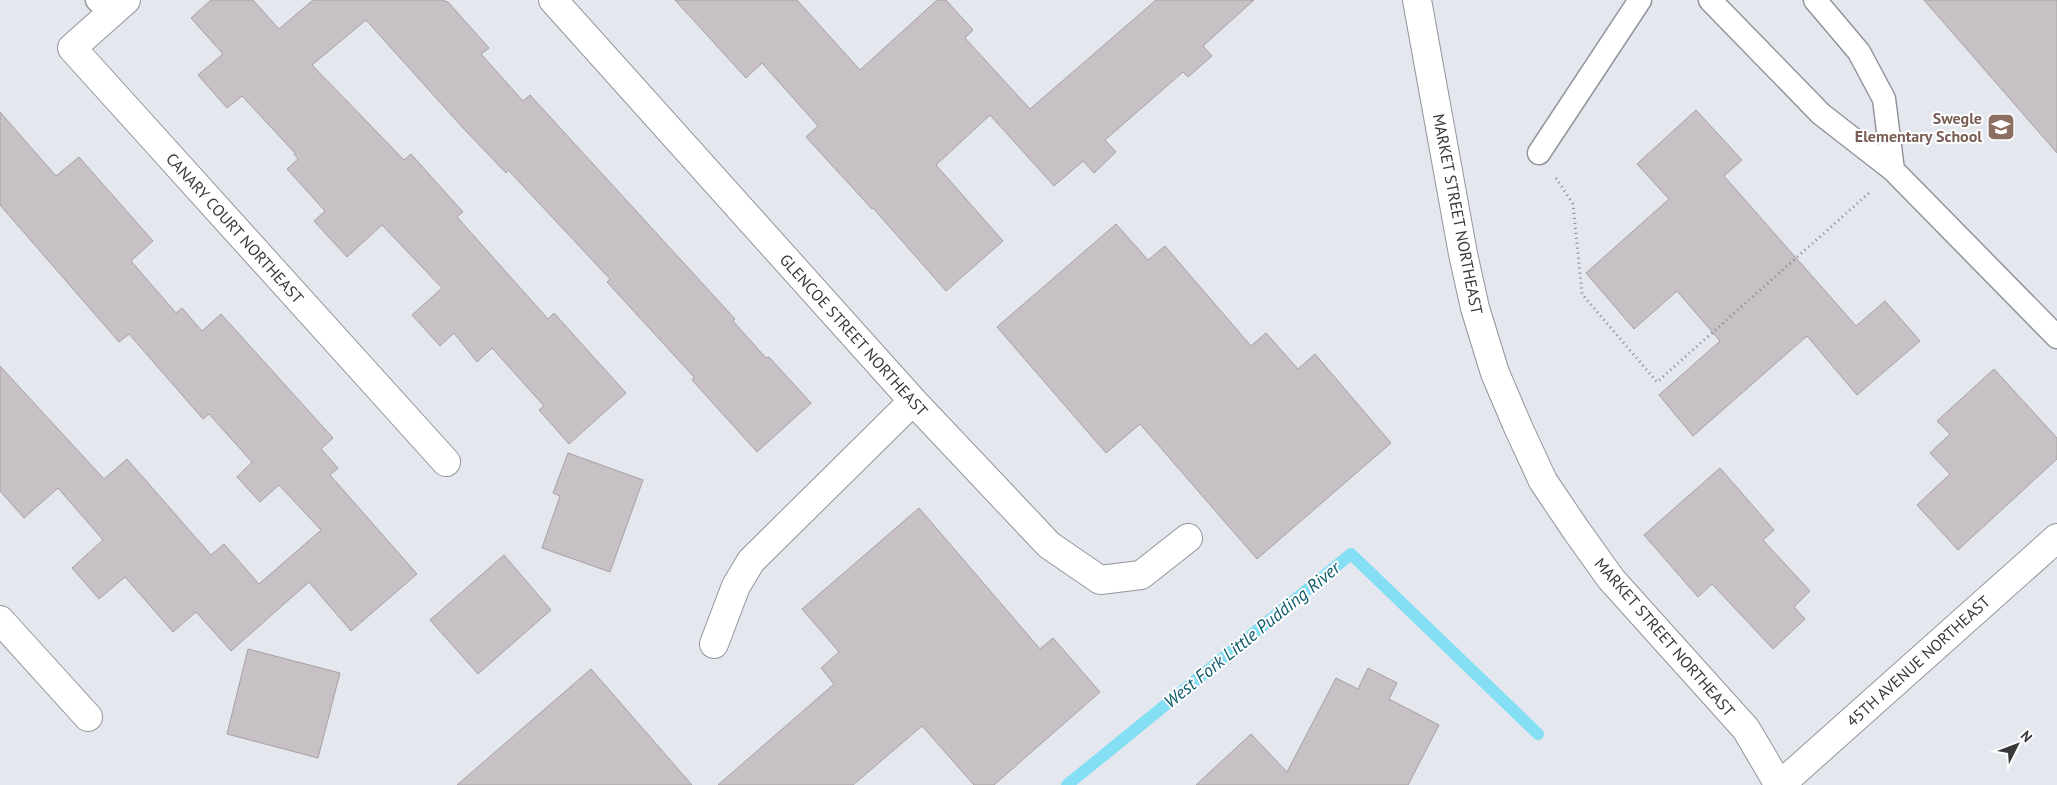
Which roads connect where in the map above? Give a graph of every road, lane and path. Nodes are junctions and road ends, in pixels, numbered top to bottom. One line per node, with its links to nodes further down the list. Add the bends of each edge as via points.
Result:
1 (553, 0): 10 (street, GLENCOE STREET NORTHEAST)
2 (1417, 0): 17 (street, MARKET STREET NORTHEAST, via 1473,299 1495,372 1518,427 1543,481 1611,579 1746,729)
3 (1640, 0): 7 (lane)
4 (1710, 0): 8 (lane, via 1821,114)
5 (1815, 0): 8 (lane, via 1859,52 1884,99)
6 (111, 5): 11 (street, CANARY COURT NORTHEAST, via 72,48)
7 (1539, 153): 8 (path, via 1572,204 1582,294 1657,382)
8 (1893, 170): 9 (lane)
9 (2057, 337)
10 (913, 401): 12 (street, GLENCOE STREET NORTHEAST, via 1049,545 1100,580 1141,575); 15 (street, via 751,560 736,586)
11 (446, 462)
12 (1188, 538)
13 (2057, 538): 17 (street, 45TH AVENUE NORTHEAST)
14 (0, 620): 16 (street)
15 (714, 644)
16 (88, 717)
17 (1780, 785)

